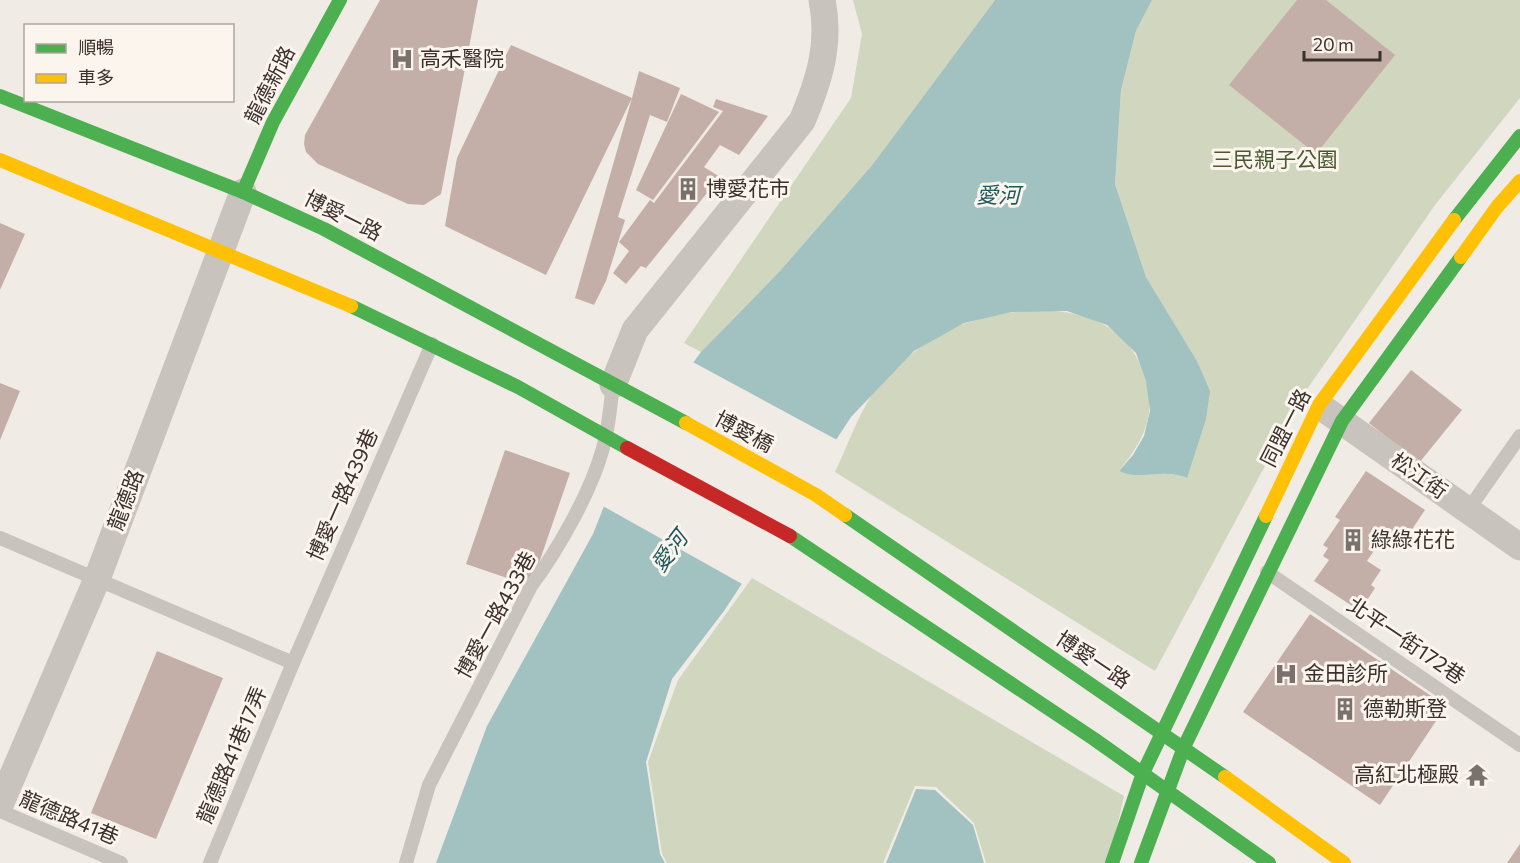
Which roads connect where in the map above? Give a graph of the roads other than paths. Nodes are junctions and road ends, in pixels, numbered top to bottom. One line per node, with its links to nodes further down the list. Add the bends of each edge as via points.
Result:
1 (340, 0): 7 (main road, 龍德新路, via 273,122)
2 (822, 0): 10 (street, via 825,52 817,86 802,121 639,324)
3 (0, 96): 7 (main road, 博愛一路)
4 (1520, 136): 11 (main road, 同盟一路)
5 (0, 160): 8 (main road)
6 (1520, 181): 13 (main road)
7 (243, 192): 8 (street, 龍德路); 10 (main road, 博愛一路, via 324,229)
8 (221, 250): 9 (main road); 21 (street, 龍德路)
9 (432, 344): 14 (main road); 22 (lane, 博愛一路439巷)
10 (613, 384): 12 (main road, 博愛一路); 14 (lane, 博愛一路433巷)
11 (1319, 405): 13 (street, 松江街); 23 (main road, 同盟一路)
12 (652, 406): 16 (main road, 博愛橋)
13 (1342, 421): 17 (street, 松江街); 20 (main road)
14 (606, 435): 26 (main road, bridge, via 790,536); 32 (lane, 博愛一路433巷, via 589,483 551,560 531,586 429,785)
15 (1520, 436): 17 (lane)
16 (816, 495): 23 (main road, 博愛一路)
17 (1468, 510): 19 (street, 松江街)
18 (0, 538): 21 (lane)
19 (1520, 548)
20 (1267, 572): 24 (lane, 北平一街172巷); 25 (main road)
21 (97, 579): 22 (lane); 28 (street, 龍德路)
22 (293, 663): 31 (lane, 龍德路41巷17弄)
23 (1162, 733): 25 (main road, 博愛一路); 26 (main road, 同盟一路)
24 (1520, 745)
25 (1184, 747): 27 (main road); 36 (main road, 博愛一路)
26 (1143, 773): 27 (main road); 33 (main road, 同盟一路)
27 (1166, 789): 34 (main road); 35 (main road)
28 (0, 805)
29 (0, 811): 30 (lane, 龍德路41巷)
30 (121, 863)
31 (210, 863)
32 (406, 863)
33 (1112, 863)
34 (1141, 863)
35 (1269, 863)
36 (1344, 863)

